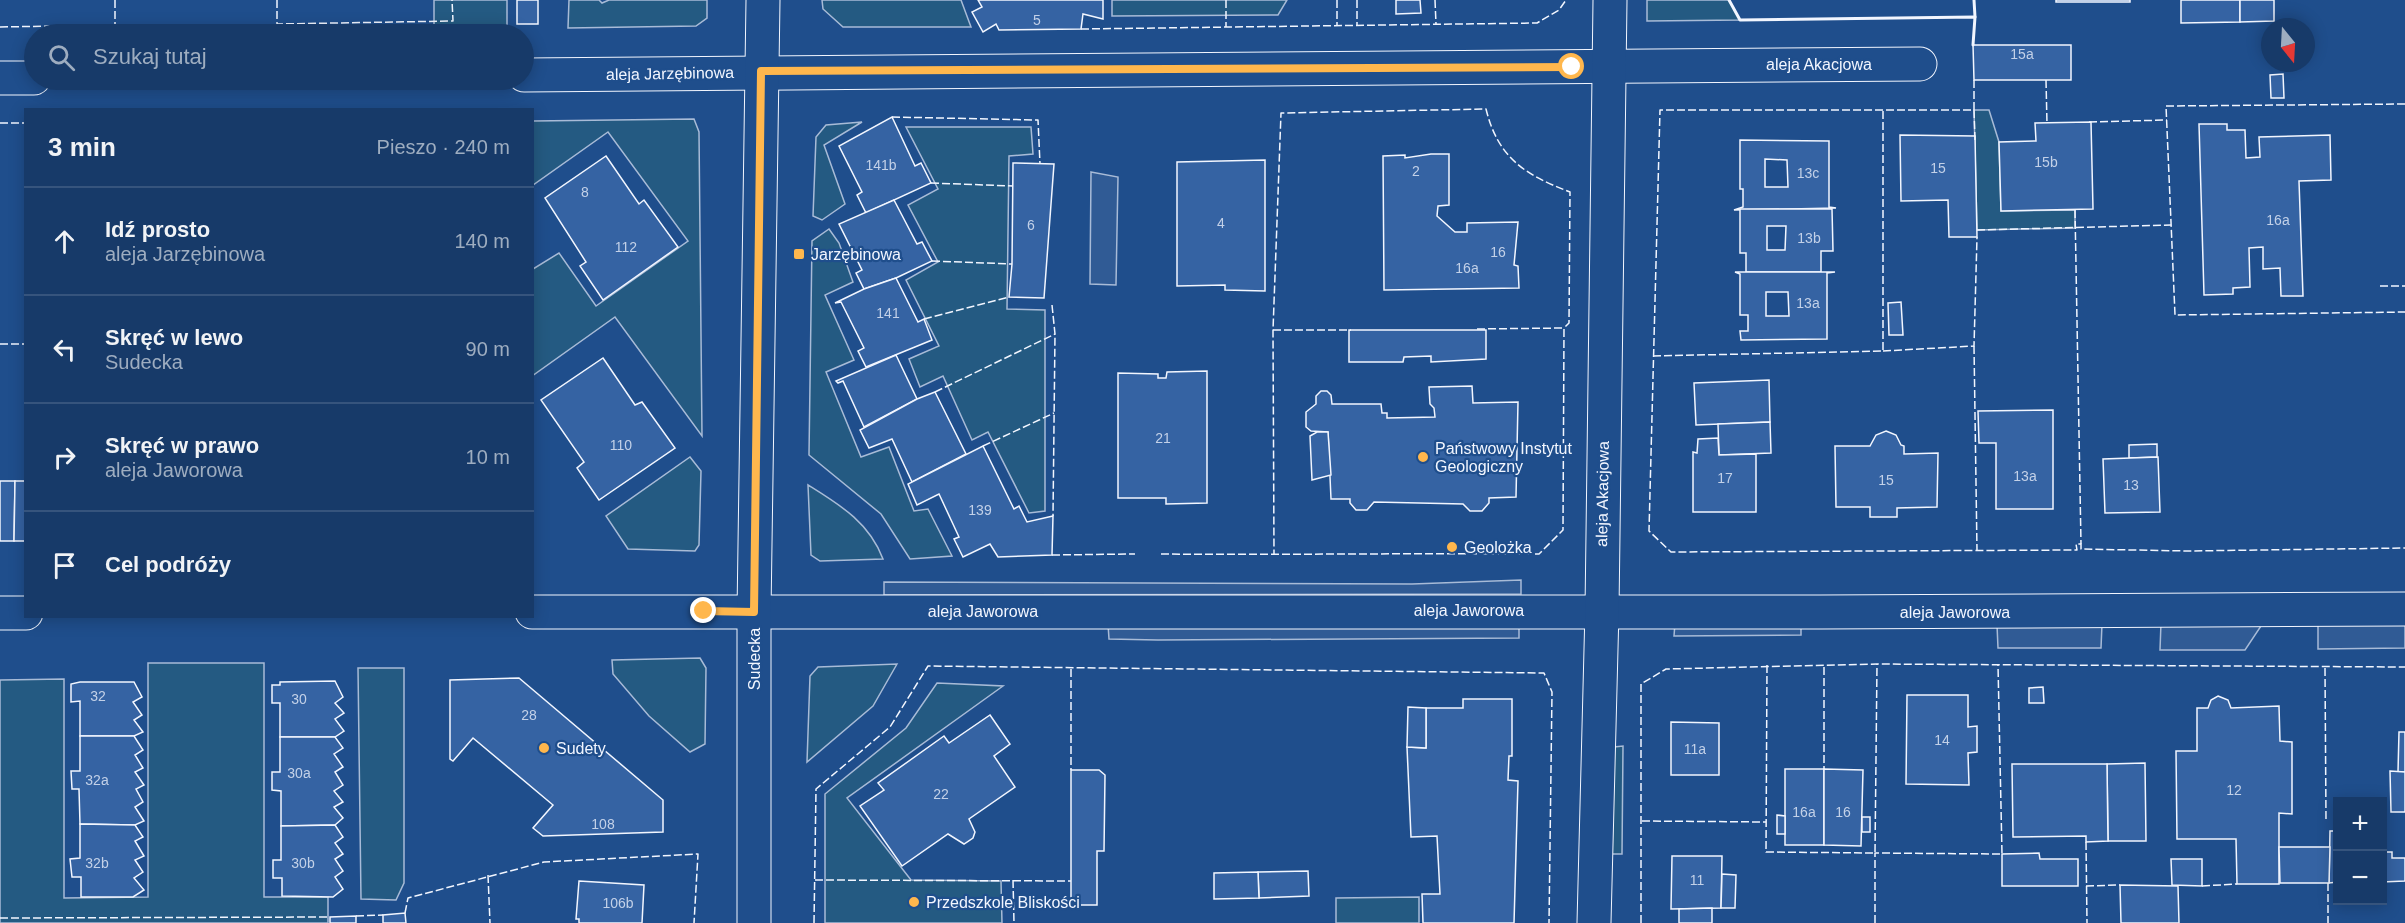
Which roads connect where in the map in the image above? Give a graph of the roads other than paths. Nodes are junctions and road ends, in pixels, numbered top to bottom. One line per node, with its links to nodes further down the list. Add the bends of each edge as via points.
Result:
1 (763, 0): 5 (street, Sudecka)
2 (1610, 0): 4 (street, aleja Akacjowa)
3 (1920, 64): 4 (street, aleja Akacjowa)
4 (1609, 66): 5 (street, aleja Jarzębinowa); 10 (street, aleja Akacjowa)
5 (761, 71): 6 (street, aleja Jarzębinowa); 12 (street, Sudecka)
6 (534, 75)
7 (0, 78): 8 (street)
8 (24, 78)
9 (2405, 609): 10 (street, aleja Jaworowa)
10 (1602, 610): 12 (street, aleja Jaworowa); 16 (street, aleja Akacjowa)
11 (534, 612): 12 (street, aleja Jaworowa)
12 (754, 612): 15 (street, Sudecka)
13 (0, 613): 14 (street)
14 (24, 613)
15 (754, 923)
16 (1594, 923)

